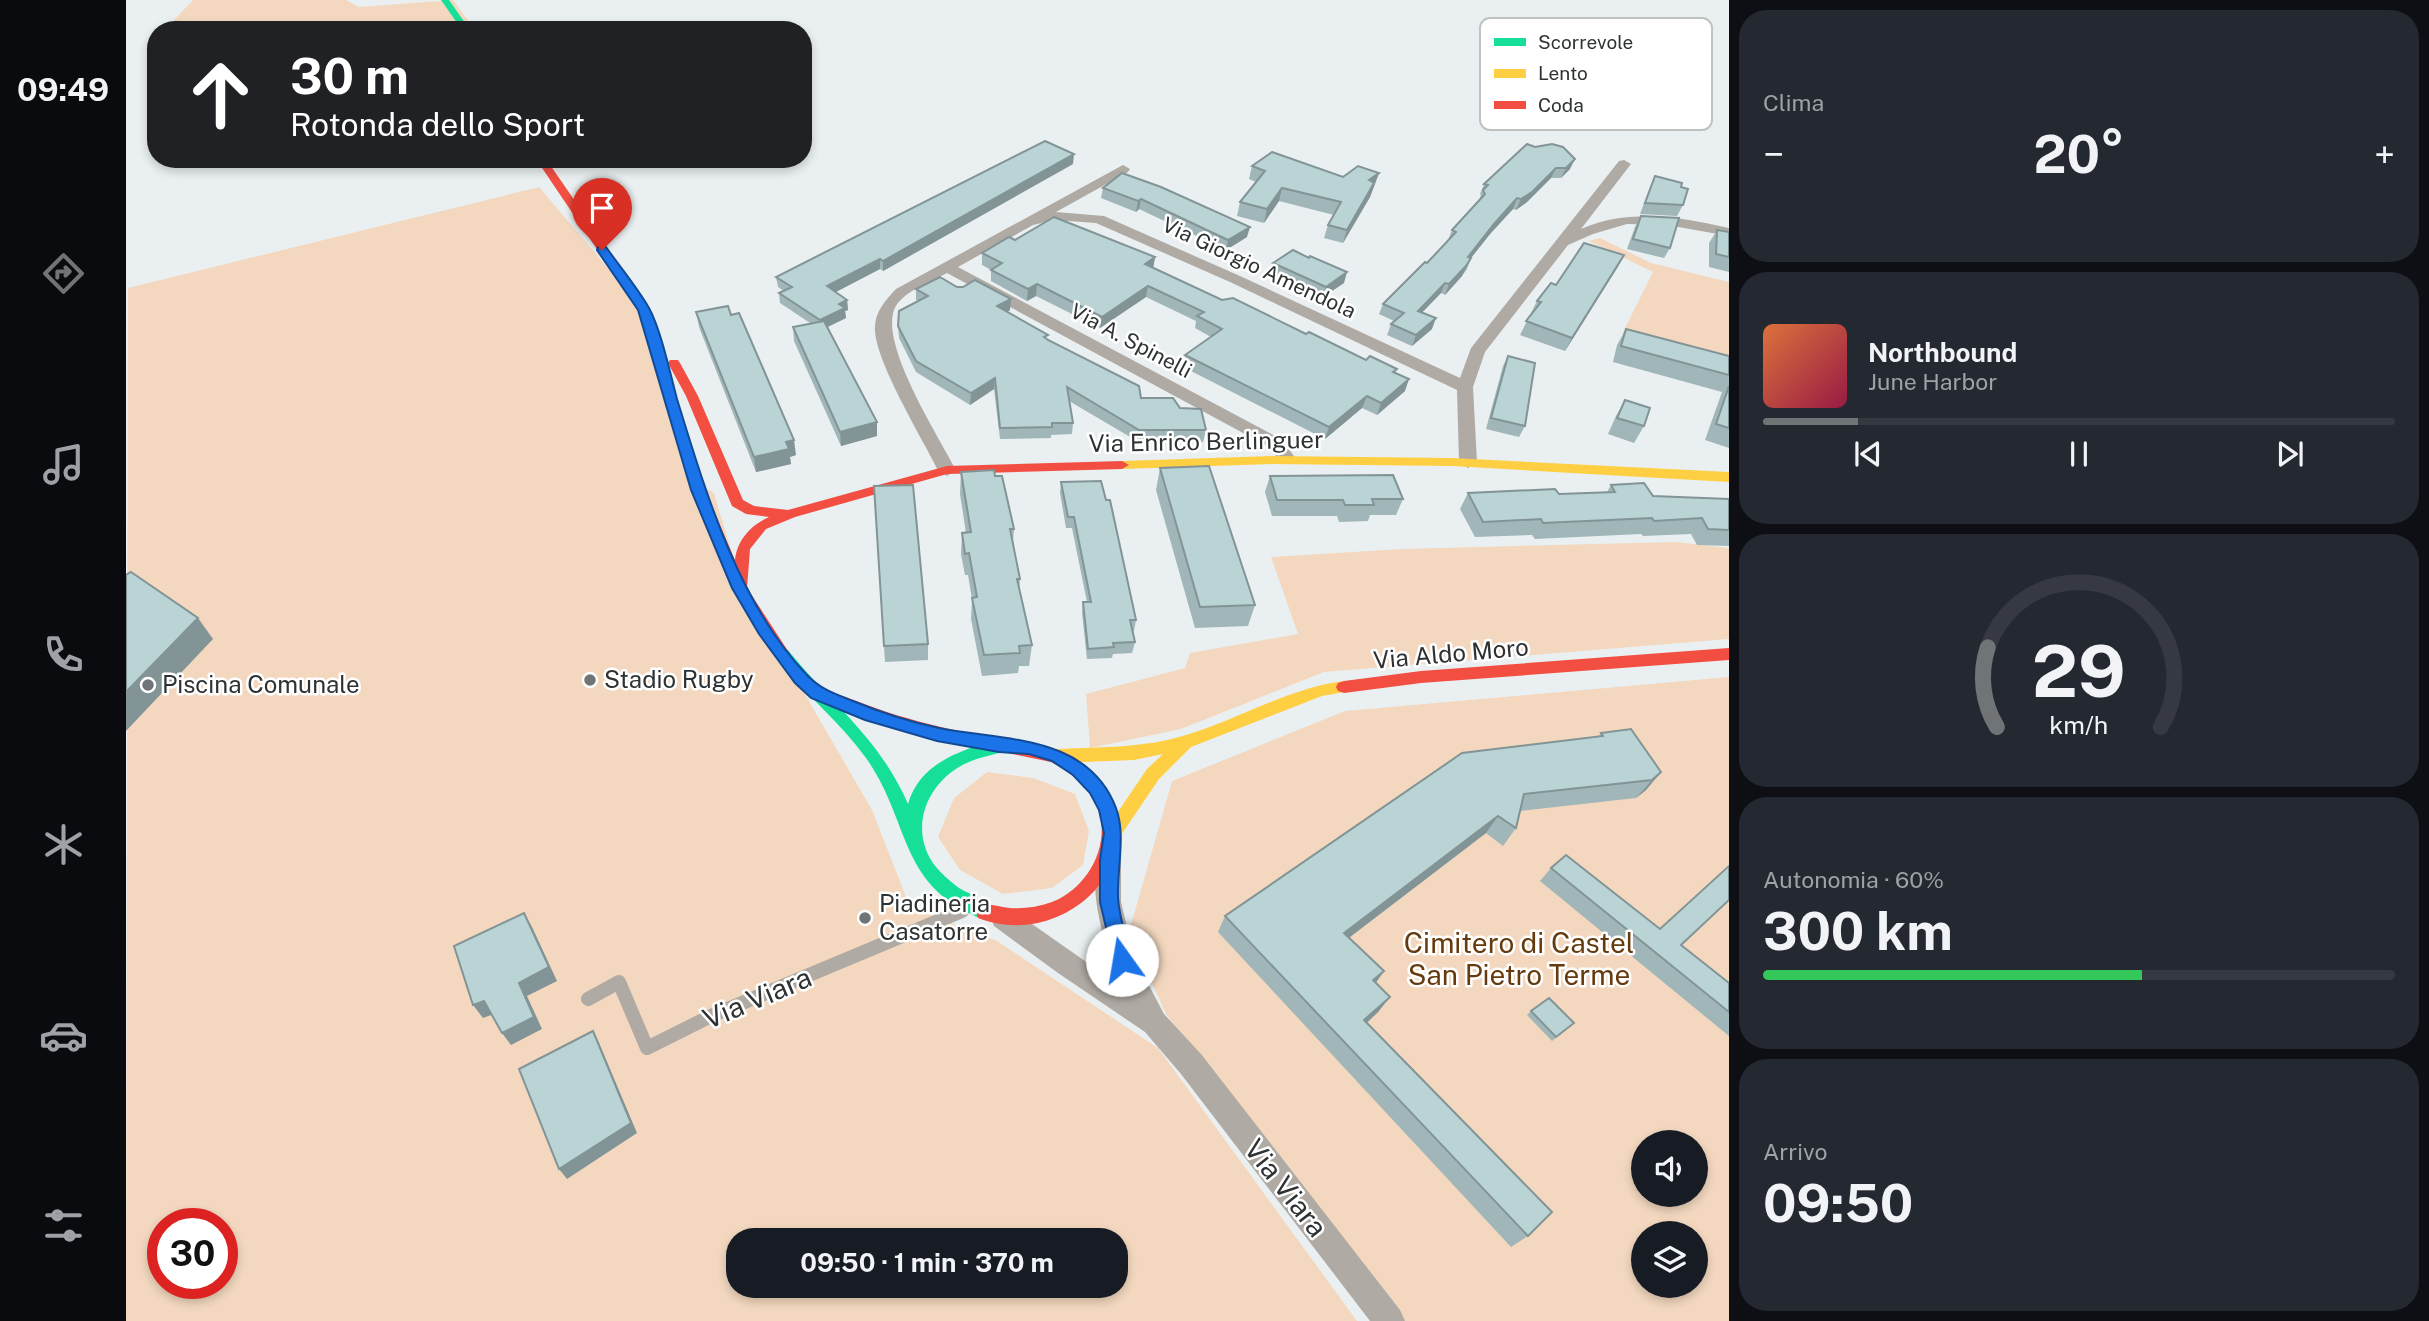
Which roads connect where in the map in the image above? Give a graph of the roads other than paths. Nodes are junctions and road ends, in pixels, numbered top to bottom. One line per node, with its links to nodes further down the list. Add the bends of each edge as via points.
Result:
1 (445, 0): 2 (main road)
2 (460, 21)
3 (1624, 164): 8 (street)
4 (547, 168): 10 (main road, via 644,310)
5 (1122, 169): 6 (street, Via Giorgio Amendola)
6 (1030, 221): 9 (street, Via Giorgio Amendola); 11 (street, Via Giorgio Amendola, via 1054,216 1099,219)
7 (1729, 232): 8 (street, via 1671,218 1644,219 1584,231)
8 (1557, 248): 11 (street, via 1483,342)
9 (947, 267): 12 (street, Via A. Spinelli, via 1275,443); 14 (street, Via Giorgio Amendola, via 901,292 887,308 883,330 888,354)
10 (657, 352): 16 (main road, via 671,357 687,387 737,503 751,511); 17 (main road, via 698,490)
11 (1465, 387): 13 (street)
12 (1288, 460): 13 (main road, Via Enrico Berlinguer); 14 (main road, Via Enrico Berlinguer)
13 (1468, 462): 15 (main road, Via Enrico Berlinguer)
14 (947, 470): 16 (main road, Via Enrico Berlinguer)
15 (1729, 477)
16 (790, 514): 17 (main road, Via Enrico Berlinguer, via 761,526 743,548)
17 (739, 588): 19 (main road, via 771,639)
18 (1729, 654): 20 (main road, Via Aldo Moro, via 1421,677 1321,690)
19 (817, 693): 21 (main road, via 884,719); 23 (main road, via 869,750 895,792)
20 (1186, 742): 22 (main road, Via Aldo Moro, via 1134,753); 24 (main road, Via Aldo Moro, via 1153,774)
21 (999, 746): 22 (main road, via 1029,747); 23 (main road, via 971,751 946,764 926,783 914,806)
22 (1058, 756): 24 (main road, via 1097,788)
23 (911, 832): 26 (main road, via 919,862 939,889)
24 (1113, 833): 25 (main road)
25 (1109, 860): 27 (main road, via 1094,885 1070,905 1038,917); 29 (street, Via Viara, via 1109,902 1122,960)
26 (968, 908): 27 (main road); 28 (lane, Via Viara, via 711,1016 647,1048 619,982)
27 (1003, 918): 29 (street, Via Viara)
28 (588, 999)
29 (1155, 1023): 30 (street, Via Viara)
30 (1389, 1321)

